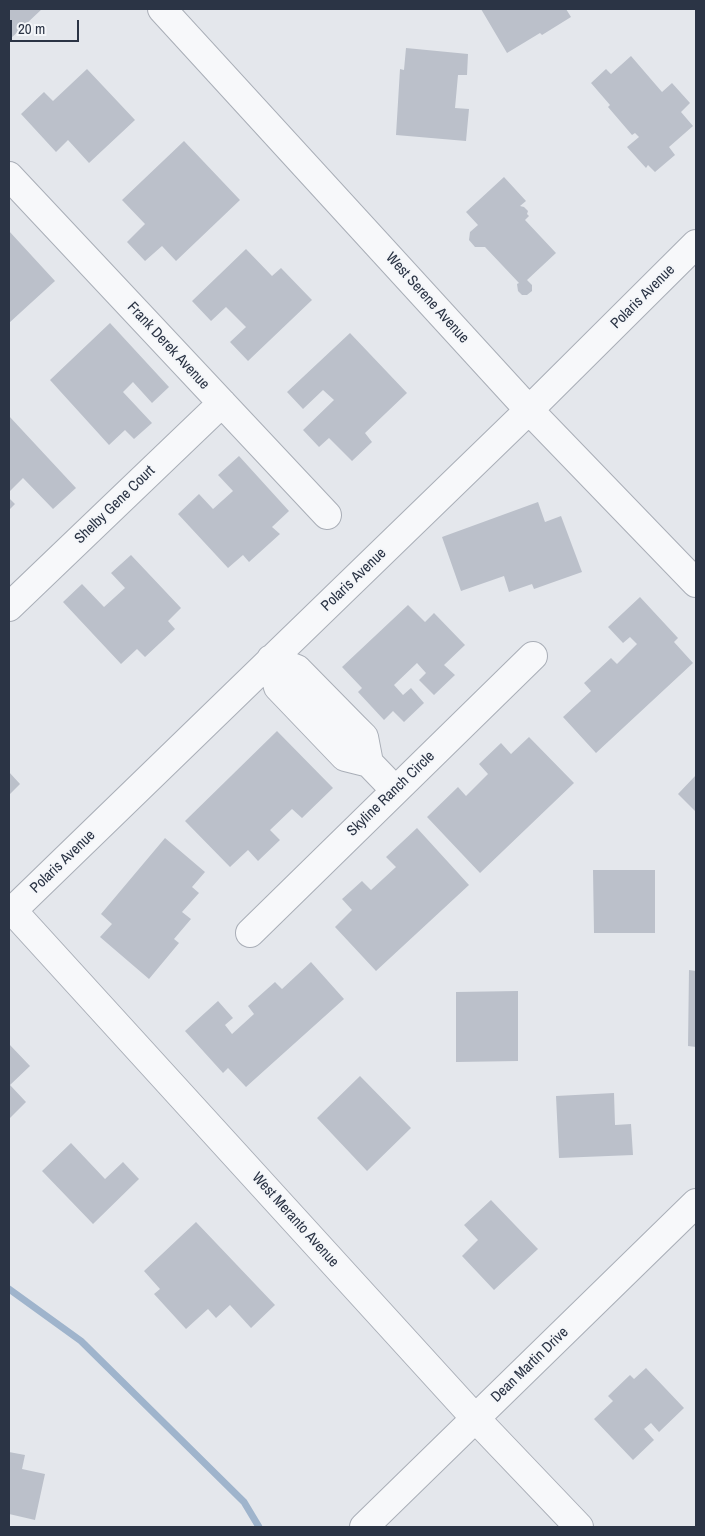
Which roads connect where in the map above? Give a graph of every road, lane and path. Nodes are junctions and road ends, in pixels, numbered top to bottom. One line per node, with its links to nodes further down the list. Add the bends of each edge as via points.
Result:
1 (162, 9): 5 (street, West Serene Avenue)
2 (9, 176): 4 (street, Frank Derek Avenue)
3 (696, 244): 5 (street, Polaris Avenue)
4 (222, 403): 6 (street, Frank Derek Avenue); 8 (street, Shelby Gene Court)
5 (529, 410): 7 (street, West Serene Avenue); 10 (street, Polaris Avenue)
6 (326, 515)
7 (696, 583)
8 (9, 607)
9 (533, 656): 14 (street, Skyline Ranch Circle)
10 (271, 659): 11 (street, via 297,669); 12 (street, via 278,687); 15 (street, Polaris Avenue)
11 (340, 712): 12 (street); 13 (street, via 364,737)
12 (321, 731): 13 (street, via 345,757)
13 (369, 763): 14 (street)
14 (395, 790): 16 (street, Skyline Ranch Circle)
15 (11, 912): 18 (street, West Meranto Avenue)
16 (250, 933)
17 (696, 1203): 18 (street, Dean Martin Drive)
18 (475, 1418): 19 (street, Dean Martin Drive); 20 (street, West Meranto Avenue)
19 (364, 1527)
20 (579, 1527)

